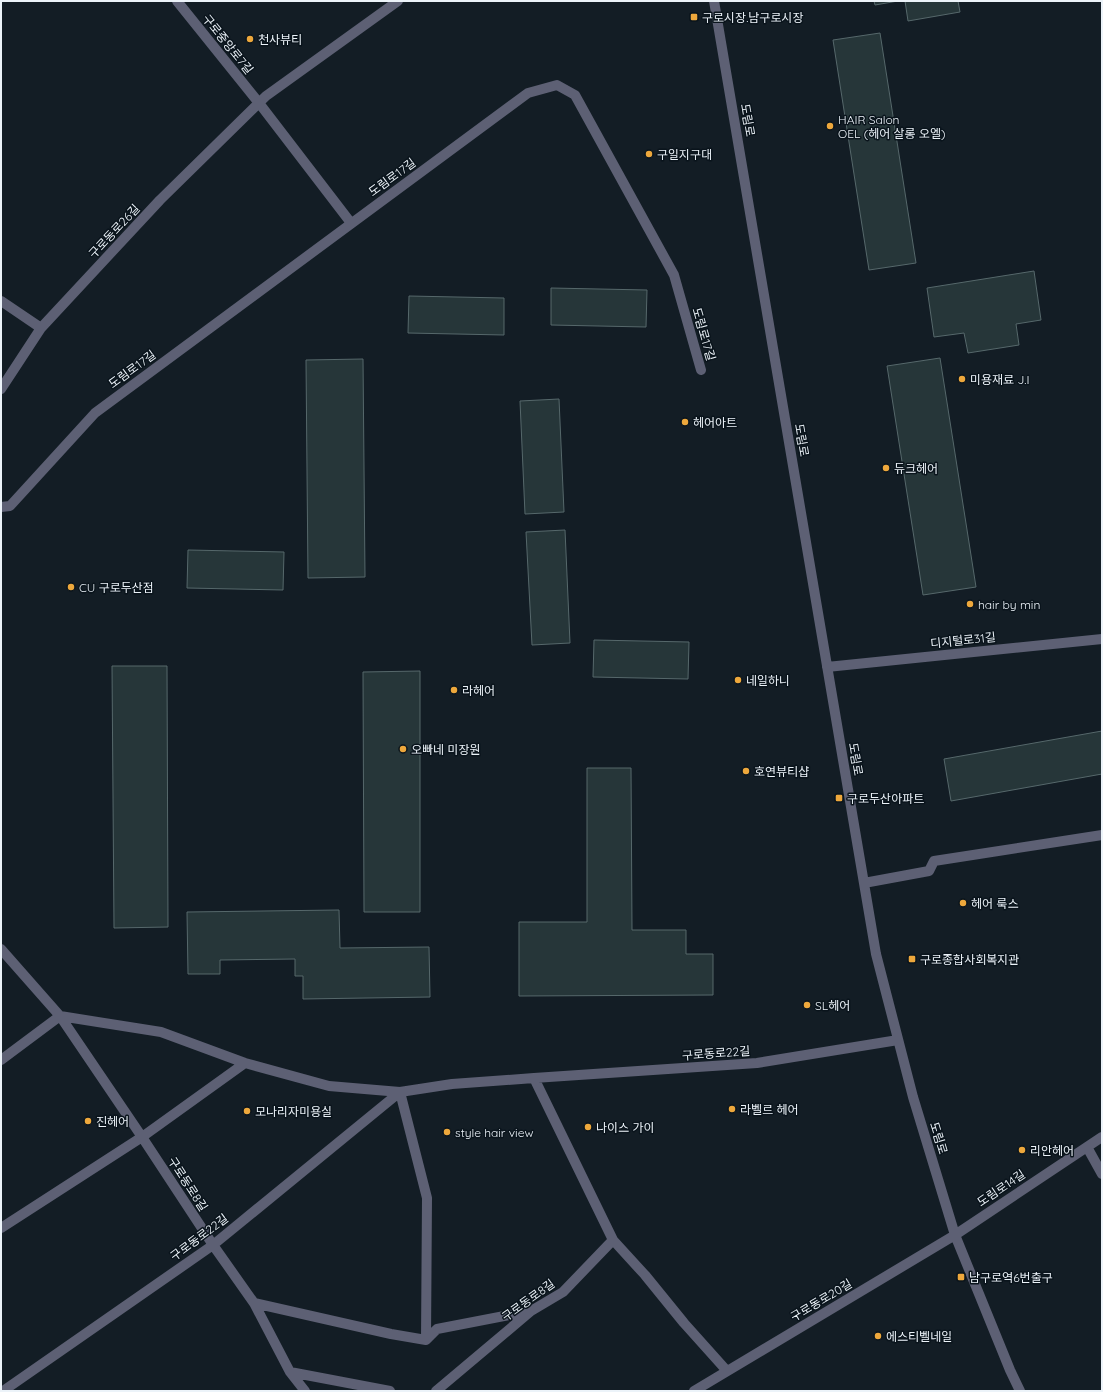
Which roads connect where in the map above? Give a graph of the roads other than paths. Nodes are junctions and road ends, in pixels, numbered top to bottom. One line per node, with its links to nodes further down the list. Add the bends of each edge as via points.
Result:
1 (177, 1): 4 (street, 구로중앙로7길)
2 (398, 1): 4 (street, 구로동로26길)
3 (714, 1): 12 (street, 도림로)
4 (259, 103): 5 (street); 7 (street, 구로동로26길, via 160,200)
5 (351, 223): 8 (street, 도림로17길, via 528,93 557,84 575,95 674,275); 10 (street, 도림로17길, via 95,412 10,506)
6 (1, 301): 7 (street)
7 (41, 328): 9 (street, 구로동로26길)
8 (701, 370)
9 (1, 389)
10 (1, 507)
11 (1102, 639): 12 (street, 디지털로31길)
12 (827, 667): 14 (street, 도림로)
13 (1102, 835): 14 (street, via 934,861 929,871)
14 (864, 883): 17 (street, 도림로, via 876,954)
15 (1, 949): 16 (street, 구로동로8길)
16 (60, 1016): 18 (street); 19 (street, 구로동로22길, via 161,1032); 23 (street, 구로동로8길)
17 (898, 1040): 20 (street, 구로동로22길, via 757,1063); 27 (street, 도림로)
18 (1, 1060)
19 (245, 1063): 21 (street, 구로동로22길, via 329,1086); 23 (street)
20 (534, 1078): 21 (street, 구로동로22길, via 452,1084); 28 (street)
21 (400, 1092): 29 (street, 구로동로22길); 32 (street, via 427,1198)
22 (1102, 1137): 24 (street, 도림로14길)
23 (142, 1138): 26 (street); 29 (street, 구로동로8길)
24 (1087, 1147): 25 (street); 27 (street, 도림로14길)
25 (1102, 1174)
26 (1, 1228)
27 (955, 1235): 33 (street, 구로동로20길); 40 (street, 도림로)
28 (613, 1240): 31 (street, 구로동로8길, via 563,1292); 33 (street)
29 (213, 1245): 30 (street, 구로동로8길); 37 (street, 구로동로22길)
30 (254, 1303): 32 (street); 34 (street, 구로동로8길)
31 (531, 1310): 32 (street, via 437,1329); 39 (street, 구로동로8길)
32 (426, 1340)
33 (727, 1371): 36 (street, 구로동로20길)
34 (290, 1372): 35 (street, 구로동로8길); 38 (street)
35 (303, 1390)
36 (700, 1390)
37 (4, 1391)
38 (390, 1391)
39 (436, 1391)
40 (1020, 1391)

